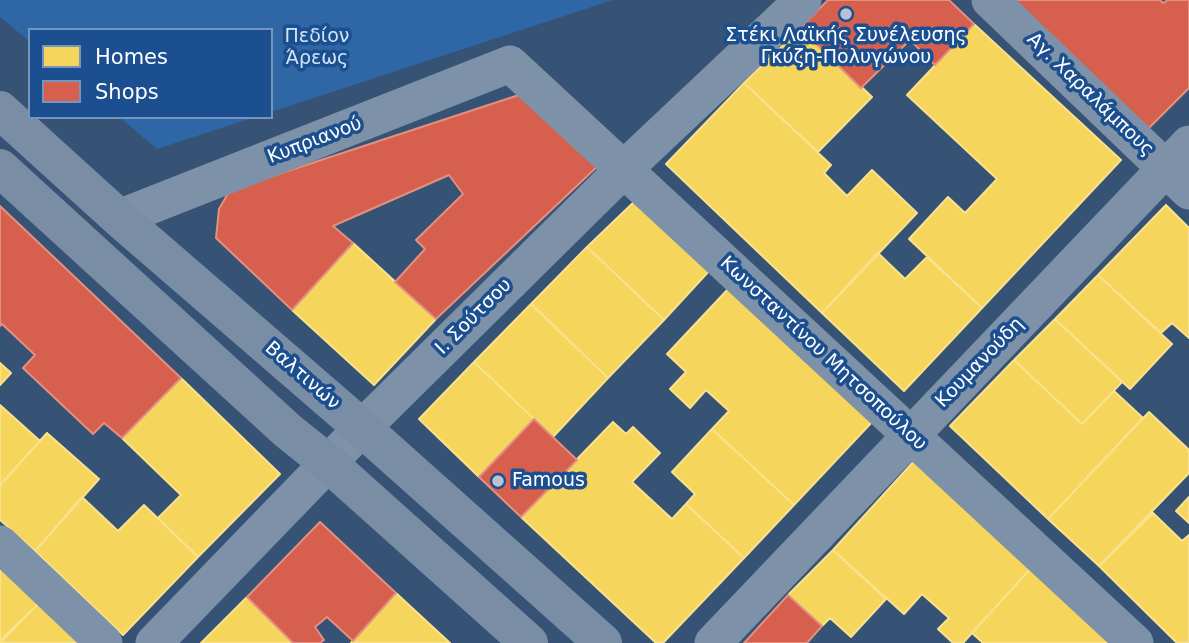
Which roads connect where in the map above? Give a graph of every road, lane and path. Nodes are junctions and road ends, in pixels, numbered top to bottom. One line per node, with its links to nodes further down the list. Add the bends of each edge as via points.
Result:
1 (803, 0): 7 (street, Ι. Σούτσου)
2 (990, 0): 6 (street, Αγ. Χαραλάμπους)
3 (510, 64): 7 (street, Κωνσταντίνου Μητσοπούλου); 8 (street, Κυπριανού)
4 (4, 121): 8 (street, Βαλτινών)
5 (0, 168): 11 (street)
6 (1181, 168): 10 (street, Κουμανούδη)
7 (624, 169): 9 (street, Ι. Σούτσου); 10 (street, Κωνσταντίνου Μητσοπούλου)
8 (119, 218): 9 (street, Βαλτινών)
9 (362, 428): 11 (street, Ι. Σούτσου); 16 (street, Βαλτινών)
10 (911, 436): 17 (street, Κουμανούδη); 18 (street, Κωνσταντίνου Μητσοπούλου)
11 (328, 463): 14 (street, Ι. Σούτσου); 15 (street)
12 (0, 544): 13 (street)
13 (104, 643)
14 (154, 643)
15 (529, 643)
16 (603, 643)
17 (713, 643)
18 (1135, 643)

